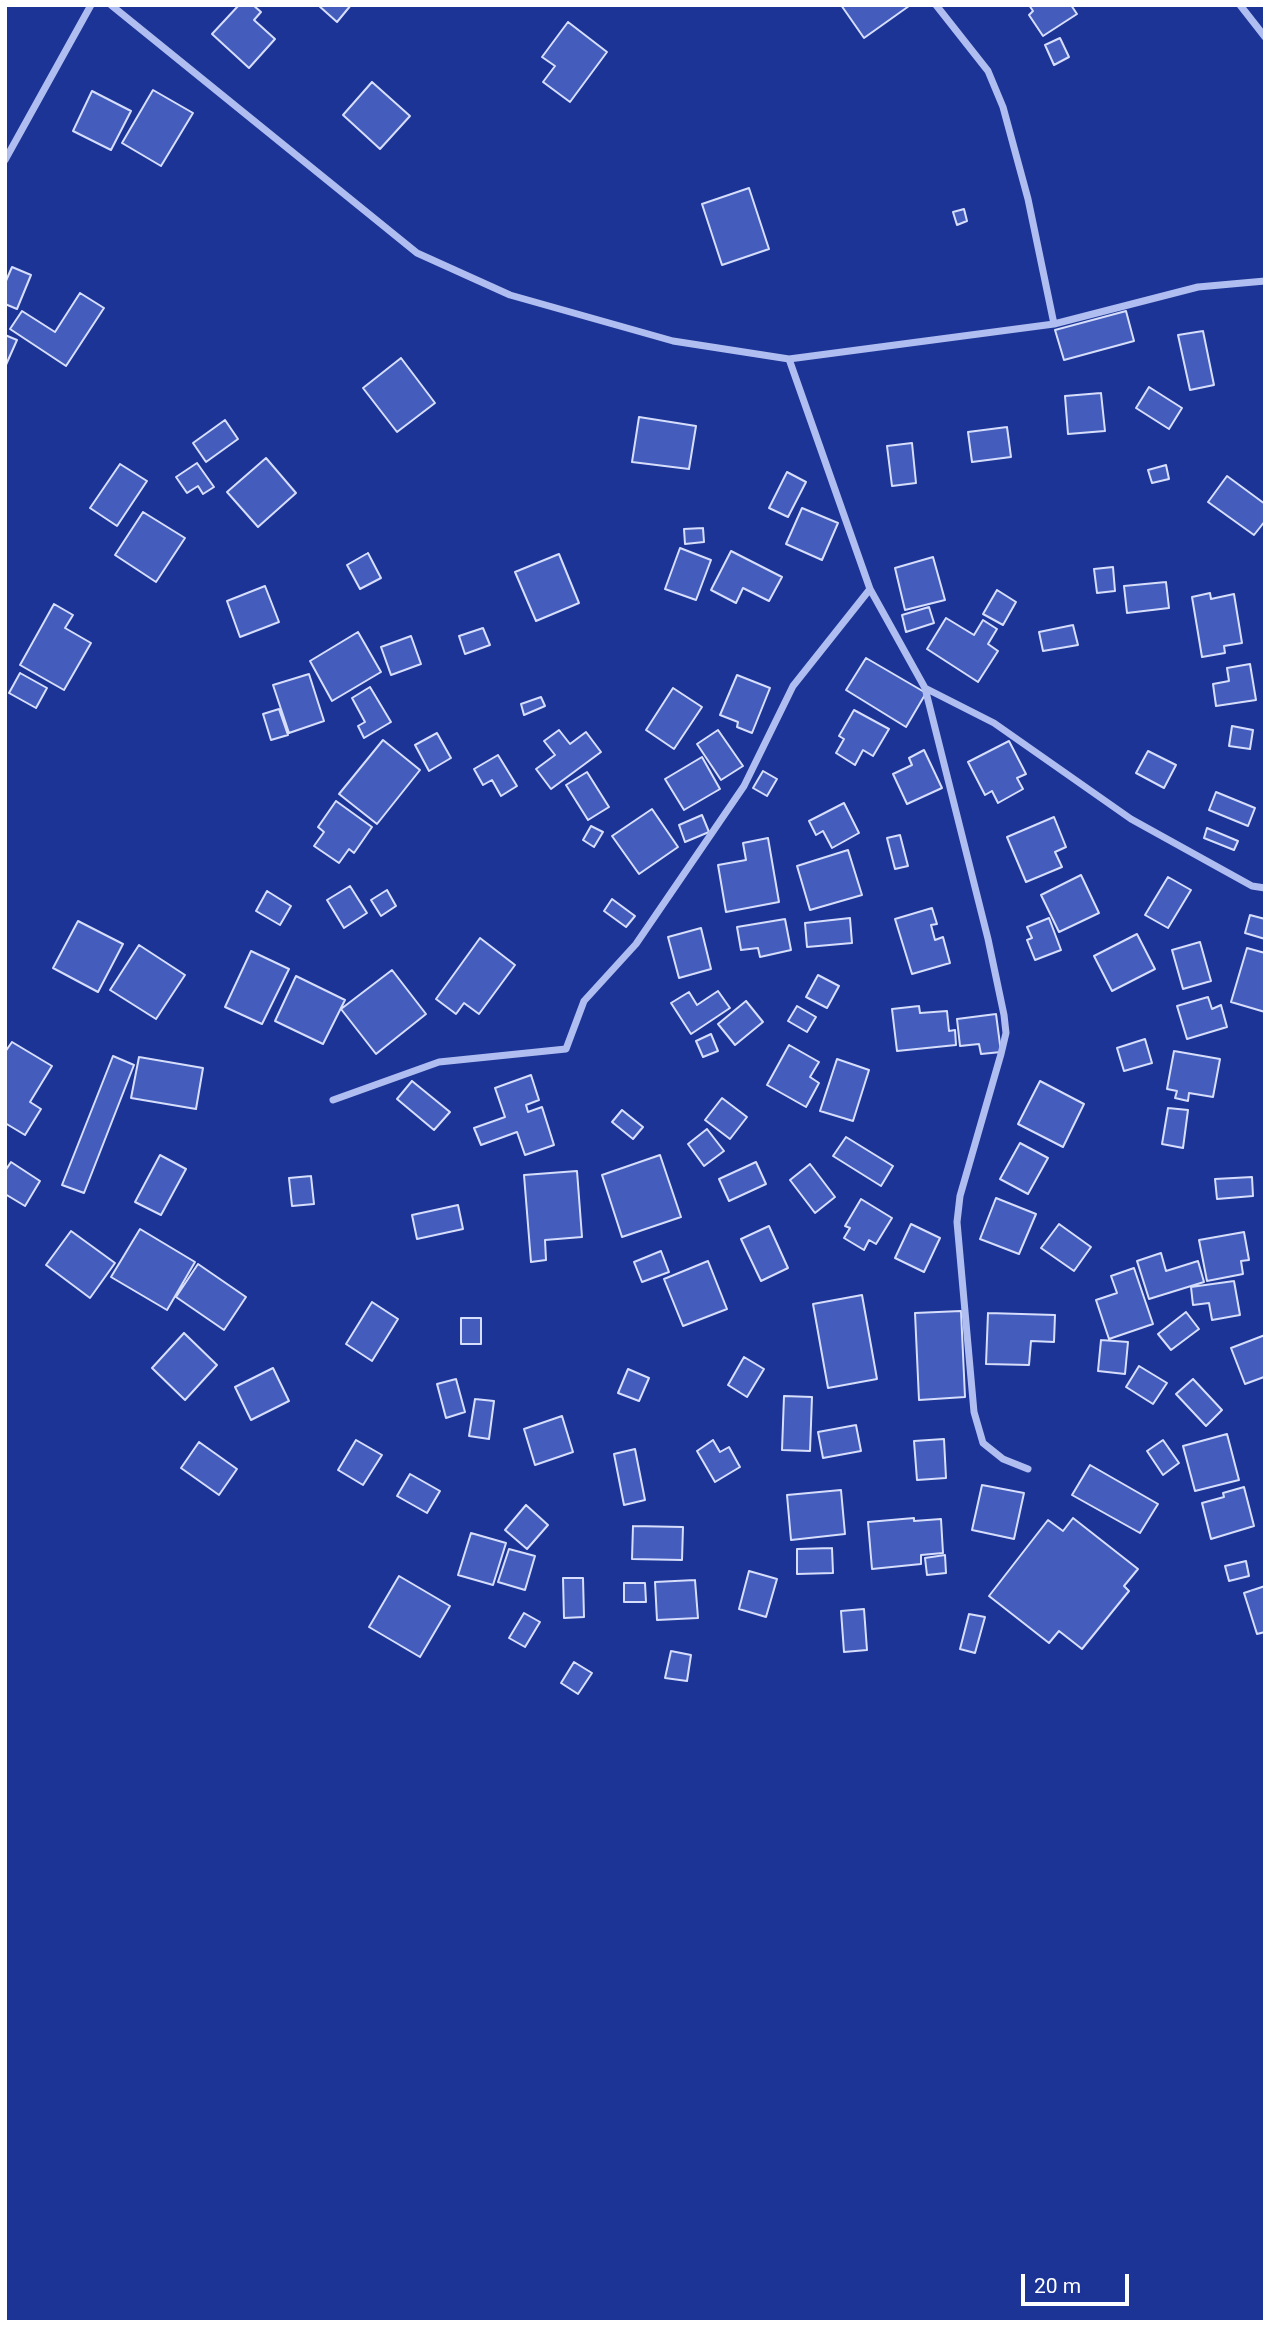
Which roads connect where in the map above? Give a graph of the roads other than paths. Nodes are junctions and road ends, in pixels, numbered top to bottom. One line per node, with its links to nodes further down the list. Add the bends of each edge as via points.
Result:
1 (91, 5): 6 (street)
2 (111, 5): 9 (street, via 417,253 510,295 673,341)
3 (936, 5): 8 (street, via 988,71 1003,107)
4 (1240, 5): 5 (street)
5 (1265, 37)
6 (5, 160)
7 (1265, 281): 8 (street, via 1198,287)
8 (1054, 324): 9 (street)
9 (789, 359): 10 (street)
10 (870, 589): 11 (street); 13 (street, via 793,686 744,786 636,944 584,1001 566,1049 439,1062)
11 (925, 688): 12 (street, via 994,723 1131,819 1252,887); 14 (street, via 988,939 1006,1033 960,1196 957,1222 974,1412 984,1443 1003,1459)
12 (1265, 888)
13 (333, 1100)
14 (1028, 1469)

